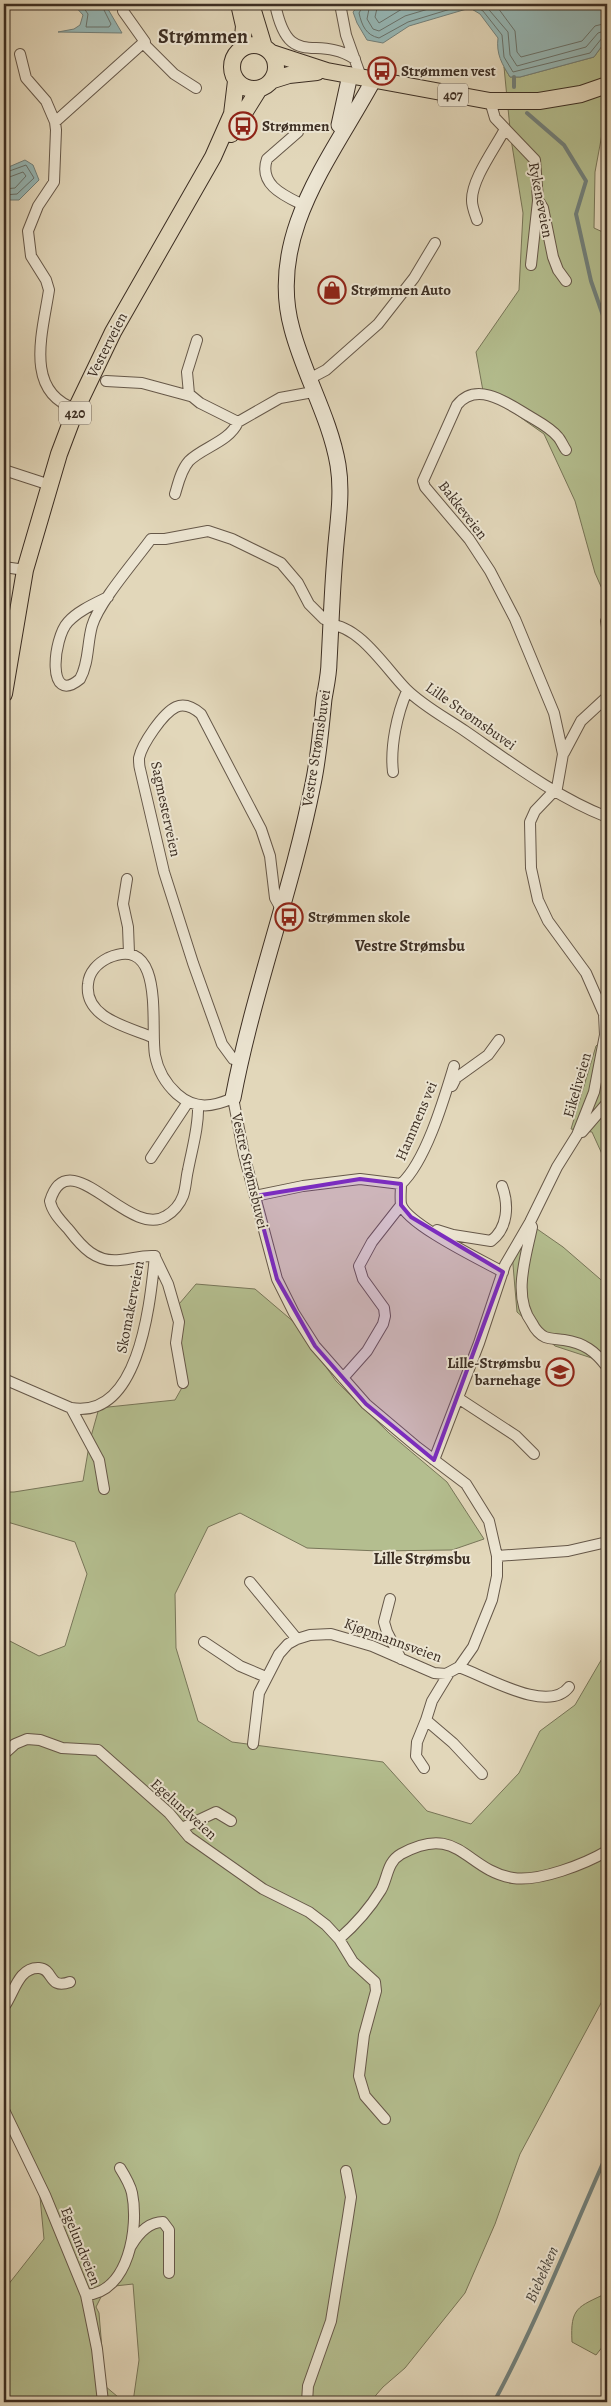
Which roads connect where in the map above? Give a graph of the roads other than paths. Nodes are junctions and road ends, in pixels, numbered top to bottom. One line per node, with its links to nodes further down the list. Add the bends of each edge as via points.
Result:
1 (239, 4): 7 (main road, 420, via 244,26)
2 (251, 4): 8 (main road, 420)
3 (275, 4): 10 (street, via 280,26 293,43 344,52)
4 (340, 4): 10 (street)
5 (123, 11): 6 (street, via 145,42)
6 (143, 44): 16 (street, via 174,74); 18 (street)
7 (242, 48): 8 (main road, via 253,45); 13 (main road, 420, via 236,54 232,67)
8 (268, 50): 11 (main road, 407); 14 (main road, 420, via 277,67)
9 (20, 54): 18 (street, via 26,78 46,101)
10 (354, 59): 12 (street)
11 (327, 71): 12 (main road, 407); 14 (main road, 407, via 300,73)
12 (361, 80): 17 (main road, 407); 21 (main road, Vestre Strømsbuvei); 21 (main road, Vestre Strømsbuvei)
13 (236, 81): 14 (main road, via 247,88); 22 (main road, Vesterveien / 420, via 232,114)
14 (266, 85): 22 (main road, Vesterveien / 420)
15 (607, 85): 17 (main road, 407, via 563,98)
16 (196, 88)
17 (490, 100): 19 (street, Rykeneveien, via 495,118)
18 (55, 122): 33 (street, via 54,182 32,218 28,231 31,256 49,290 40,355 44,382 59,400)
19 (505, 129): 23 (street, Rykeneveien, via 535,160); 25 (street, via 473,192 471,202)
20 (298, 132): 24 (street, via 267,159 266,175 280,194)
21 (332, 148): 24 (main road, Vestre Strømsbuvei)
22 (213, 157): 33 (main road, Vesterveien / 420, via 113,332)
23 (538, 200): 27 (street); 28 (street, Rykeneveien, via 552,257)
24 (304, 205): 31 (main road, Vestre Strømsbuvei, via 290,245 286,293 291,328)
25 (477, 220)
26 (435, 243): 31 (street, via 414,278 378,324)
27 (531, 266)
28 (566, 281)
29 (197, 340): 32 (street, via 187,372)
30 (106, 380): 32 (street, via 142,383)
31 (311, 386): 34 (street, via 280,398); 42 (main road, Vestre Strømsbuvei, via 333,443 340,486)
32 (190, 396): 34 (street)
33 (76, 409): 37 (main road, Vesterveien / 420)
34 (238, 422): 38 (street, via 215,445 189,461 182,471)
35 (566, 450): 46 (street, Bakkeveien, via 558,436 544,425 497,396 474,394 457,405 423,480 425,487 490,571 515,619 554,713)
36 (4, 470): 37 (street)
37 (50, 485): 40 (main road, Vesterveien / 420)
38 (175, 494)
39 (4, 567): 40 (street)
40 (25, 570): 44 (main road, Vesterveien / 420)
41 (108, 598): 41 (street, via 92,626 84,673 76,683 63,683 55,674 55,656 63,630 76,616); 42 (street, via 150,539 208,531 280,563 298,583 309,604)
42 (330, 623): 43 (street, Lille Strømsbuvei, via 343,627 364,642); 51 (main road, Vestre Strømsbuvei, via 329,664 313,784)
43 (407, 690): 47 (street, via 394,745); 48 (street, Lille Strømsbuvei)
44 (4, 694)
45 (607, 697): 46 (street, Bakkeveien, via 580,721)
46 (564, 754): 48 (street, Bakkeveien)
47 (393, 772)
48 (554, 791): 49 (street, Lille Strømsbuvei); 53 (street, Eikeliveien, via 535,811 530,822 531,868 538,900 548,922 586,973)
49 (607, 818)
50 (127, 878): 52 (street, via 123,904)
51 (281, 909): 56 (main road, Vestre Strømsbuvei); 56 (street, Sagmesterveien, via 275,898 270,856 255,814 201,714 194,708 177,707 168,713 144,747 139,758 140,770 164,872 193,963 222,1044 234,1059)
52 (129, 953): 54 (street, via 142,962 150,977 154,1004); 54 (street, via 108,958 94,969 88,980 87,992 90,1001 111,1021)
53 (606, 1020): 62 (street, Eikeliveien, via 594,1092)
54 (152, 1037): 60 (street, via 161,1076 170,1087)
55 (499, 1040): 58 (street, via 488,1055 456,1078)
56 (240, 1061): 59 (main road, Vestre Strømsbuvei)
57 (454, 1066): 58 (street, Hammens vei)
58 (444, 1097): 64 (street, Hammens vei, via 416,1164)
59 (233, 1098): 60 (street, via 217,1106); 66 (street, Vestre Strømsbuvei)
60 (193, 1103): 63 (street); 70 (street, Skomakerveien, via 183,1197 172,1212 159,1221 131,1215 84,1183 70,1181 59,1185 50,1201 51,1207 78,1242 96,1257 110,1261 140,1255)
61 (607, 1103): 62 (street)
62 (577, 1136): 68 (street, Eikeliveien, via 557,1167)
63 (151, 1158)
64 (401, 1184): 66 (street, Hammens vei, via 360,1179); 67 (street, Hammens vei)
65 (502, 1186): 69 (street, via 507,1206 505,1220 491,1241 453,1236)
66 (255, 1196): 73 (street, Vestre Strømsbuvei, via 277,1279 315,1346)
67 (402, 1205): 69 (street); 73 (street, via 372,1242 359,1266 363,1279 384,1308 385,1316 367,1351)
68 (530, 1222): 71 (street, Eikeliveien); 72 (street, Eikeliveien, via 532,1227 521,1286 522,1304 529,1320 546,1338 586,1346)
69 (422, 1225): 71 (street)
70 (155, 1256): 75 (street, via 168,1284 179,1322 176,1343); 77 (street, Skomakerveien, via 143,1336 130,1374 111,1397 82,1410)
71 (503, 1272): 76 (street, Eikeliveien)
72 (607, 1367)
73 (343, 1378): 79 (street, Vestre Strømsbuvei, via 366,1404)
74 (6, 1381): 77 (street)
75 (183, 1383)
76 (458, 1398): 78 (street, via 516,1436); 79 (street, Eikeliveien)
77 (71, 1408): 80 (street, via 99,1460)
78 (534, 1454)
79 (434, 1460): 82 (street, Vestre Strømsbuvei, via 466,1484 484,1510)
80 (104, 1489)
81 (607, 1542): 82 (street, via 568,1551)
82 (497, 1556): 88 (street, Vestre Strømsbuvei, via 492,1600 473,1647)
83 (250, 1582): 85 (street)
84 (390, 1599): 87 (street, via 384,1622)
85 (297, 1639): 87 (street, Kjøpmannsveien, via 331,1634); 90 (street, via 279,1654)
86 (204, 1642): 90 (street, via 240,1666)
87 (401, 1659): 89 (street, Kjøpmannsveien, via 434,1673)
88 (459, 1667): 89 (street, Vestre Strømsbuvei); 91 (street, via 508,1689 535,1696 565,1693)
89 (449, 1672): 92 (street, via 432,1701)
90 (266, 1677): 93 (street, via 259,1693)
91 (569, 1687)
92 (426, 1720): 95 (street, via 417,1742 416,1756); 96 (street)
93 (253, 1744)
94 (4, 1754): 98 (street, Egelundveien, via 27,1739 62,1748 98,1750)
95 (424, 1768)
96 (482, 1774)
97 (231, 1821): 98 (street, via 216,1812)
98 (182, 1828): 100 (street, Egelundveien, via 189,1837 263,1889 309,1912)
99 (607, 1851): 100 (street, via 552,1874 514,1878 496,1872 446,1843 416,1847 393,1860 382,1889 354,1926)
100 (339, 1939): 104 (street, Egelundveien, via 353,1962 375,1982 359,2076 365,2096)
101 (70, 1982): 102 (street, via 55,1983 44,1970 30,1969 21,1976)
102 (4, 2006)
103 (4, 2110): 109 (street, Egelundveien, via 45,2195)
104 (385, 2118)
105 (120, 2168): 107 (street, via 132,2193 134,2209)
106 (346, 2171): 111 (street, via 351,2197 331,2321 308,2386)
107 (128, 2254): 108 (street, via 137,2236 152,2224 164,2222 169,2230); 109 (street, via 124,2268 104,2289)
108 (169, 2273)
109 (86, 2295): 110 (street, Egelundveien)
110 (105, 2401)
111 (307, 2402)

